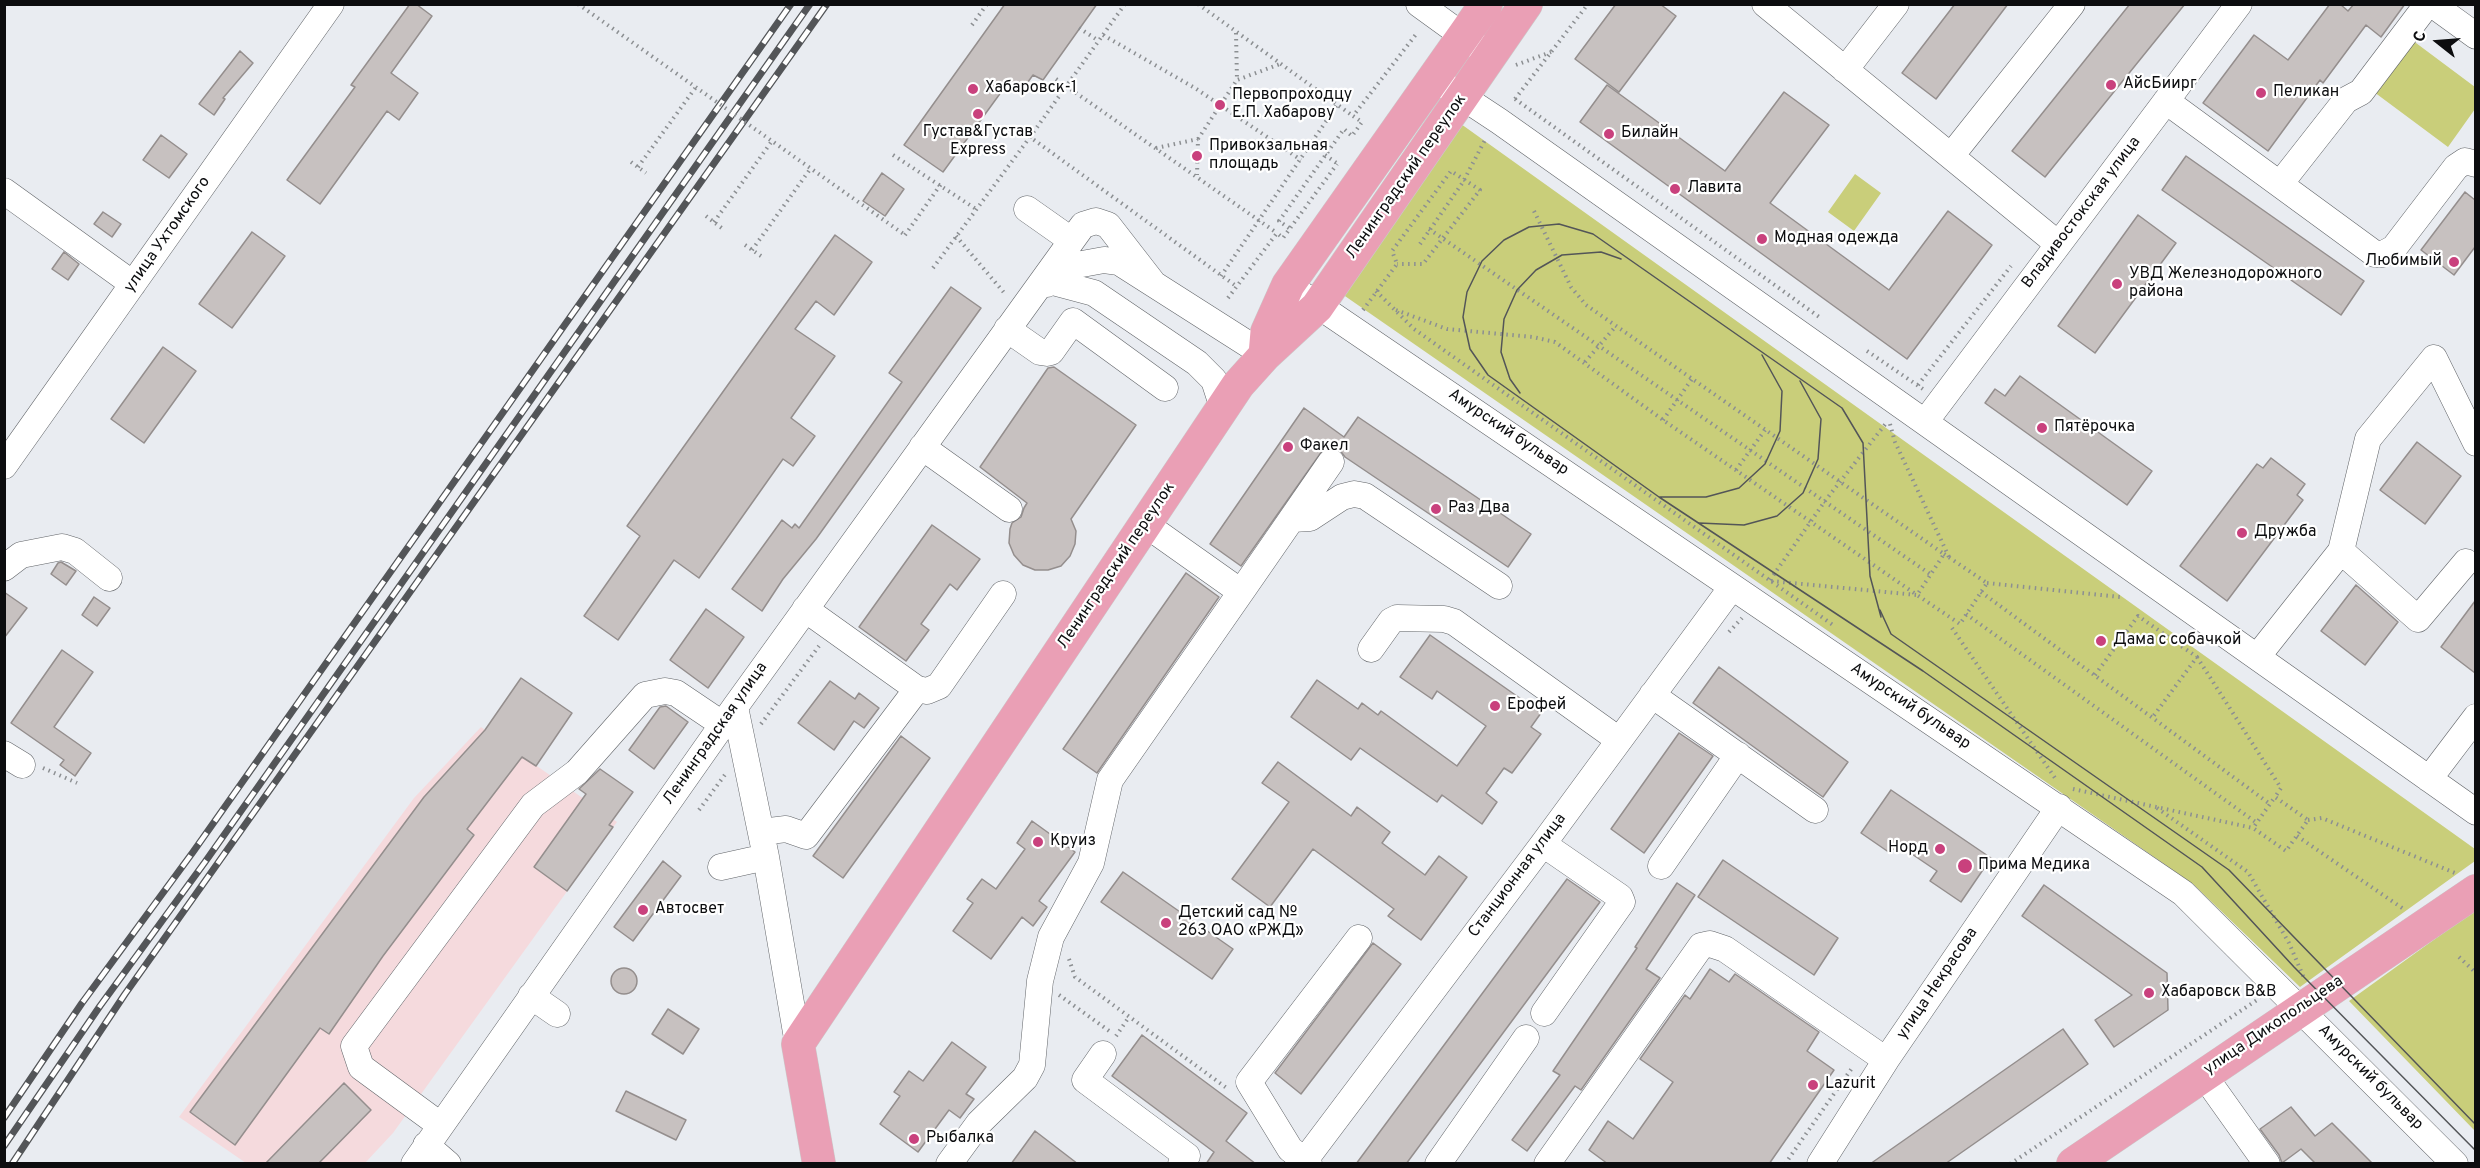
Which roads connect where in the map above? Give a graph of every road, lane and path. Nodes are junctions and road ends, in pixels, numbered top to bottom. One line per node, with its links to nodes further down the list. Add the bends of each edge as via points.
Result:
1 (331, 4): 82 (street, улица Ухтомского)
2 (578, 4): 29 (path, bridge)
3 (987, 4): 14 (path)
4 (1125, 4): 18 (path)
5 (1198, 4): 16 (path)
6 (1419, 4): 19 (street)
7 (1486, 4): 19 (main road)
8 (1526, 4): 23 (main road, Ленинградский переулок)
9 (1588, 4): 22 (path)
10 (1765, 4): 25 (street)
11 (1896, 4): 25 (street)
12 (2072, 4): 45 (street)
13 (2239, 4): 33 (street, Владивостокская улица)
14 (972, 26)
15 (1079, 28): 21 (path)
16 (1236, 32): 24 (path); 28 (path)
17 (1417, 33): 37 (path)
18 (1103, 35): 21 (path); 34 (path)
19 (1463, 35): 23 (street); 26 (main road)
20 (2475, 36): 57 (street, via 2436,7 2423,10 2361,92 2346,99)
21 (1099, 41): 30 (path)
22 (1552, 51): 23 (path); 32 (path)
23 (1503, 60): 31 (main road, Ленинградский переулок)
24 (1281, 64): 28 (path); 35 (path)
25 (1845, 70): 45 (street)
26 (1434, 78): 31 (street); 83 (main road)
27 (1056, 79): 30 (path)
28 (1237, 80): 34 (path)
29 (696, 87): 41 (path, bridge); 50 (path)
30 (1067, 87): 39 (path); 42 (path)
31 (1462, 97): 87 (main road, Ленинградский переулок); 101 (street)
32 (1515, 99): 36 (path); 90 (path)
33 (2166, 101): 57 (street); 73 (street, Владивостокская улица)
34 (1220, 105): 40 (path); 46 (path)
35 (1337, 105): 37 (path); 46 (path)
36 (1509, 107)
37 (1353, 116): 44 (path, via 1362,122 1352,136 1344,129)
38 (1488, 136): 55 (path)
39 (1030, 137): 59 (path); 79 (path)
40 (1198, 139): 42 (path); 54 (path)
41 (772, 141): 51 (path, bridge); 63 (path)
42 (1156, 148): 54 (path)
43 (893, 154): 56 (path)
44 (1325, 155): 48 (path); 65 (path, via 1279,221)
45 (1951, 156): 73 (street)
46 (1301, 160): 64 (path)
47 (631, 162): 50 (path)
48 (1337, 164): 52 (path); 65 (path)
49 (2475, 164): 57 (street, via 2465,161 2456,167 2394,248 2383,254 2375,254)
50 (638, 167): 53 (path)
51 (811, 168): 56 (path, bridge, via 904,235); 75 (path)
52 (1344, 168)
53 (646, 173)
54 (1197, 176): 64 (path)
55 (1464, 179): 67 (path); 70 (path, via 1480,190); 77 (path, via 1451,171 1392,251)
56 (941, 184): 59 (path)
57 (2280, 184)
58 (4, 191): 82 (street)
59 (976, 208): 69 (path)
60 (1027, 209): 71 (street)
61 (1534, 211): 91 (path, via 1571,286 1586,305)
62 (706, 216): 63 (path)
63 (714, 222): 66 (path)
64 (1259, 222): 68 (path); 79 (path)
65 (1289, 228): 68 (path, via 1283,238)
66 (723, 229)
67 (1430, 229): 70 (path); 72 (path)
68 (1277, 232): 84 (path)
69 (956, 236): 78 (path); 86 (path)
70 (1444, 239): 77 (path, via 1424,264); 94 (path)
71 (1071, 240): 81 (street, via 1083,225 1096,221 1108,225); 86 (street)
72 (1420, 244)
73 (2058, 244): 101 (street, Владивостокская улица)
74 (745, 245): 75 (path)
75 (752, 250): 76 (path)
76 (760, 256)
77 (1397, 264): 89 (path)
78 (933, 268)
79 (1221, 276): 84 (path)
80 (1049, 281): 81 (street, via 1071,266 1104,260 1119,262); 86 (street); 100 (street, via 1094,293 1197,363 1214,380)
81 (1153, 283): 95 (street)
82 (133, 284): 108 (street, улица Ухтомского)
83 (1288, 285): 87 (street, Амурский бульвар); 95 (main road, via 1267,332)
84 (1236, 286): 85 (path)
85 (1228, 298)
86 (1015, 302): 92 (street, Ленинградская улица)
87 (1317, 307): 95 (main road, Ленинградский переулок); 125 (street, Амурский бульвар)
88 (1394, 309): 96 (path, via 1447,329 1555,342)
89 (1362, 311)
90 (1831, 325)
91 (1616, 326): 94 (path); 97 (path)
92 (1006, 329): 98 (street, via 1047,353 1073,321); 105 (street, Ленинградская улица)
93 (1860, 346): 101 (path)
94 (1600, 347): 96 (path); 99 (path)
95 (1265, 355): 100 (main road, Ленинградский переулок)
96 (1585, 362): 102 (path)
97 (1692, 379): 99 (path); 103 (path)
98 (1165, 388)
99 (1677, 400): 102 (path); 106 (path)
100 (1223, 408): 115 (main road, Ленинградский переулок)
101 (1932, 412): 138 (street)
102 (1663, 420): 109 (path)
103 (1765, 430): 106 (path); 110 (path)
104 (2475, 443): 116 (street, via 2434,358 2368,439)
105 (922, 447): 112 (street); 132 (street, Ленинградская улица)
106 (1750, 450): 109 (path); 111 (path)
107 (1331, 462): 113 (street)
108 (4, 466)
109 (1736, 470): 114 (path)
110 (1840, 482): 111 (path); 117 (path); 117 (path, via 1889,420 1895,442)
111 (1825, 501): 114 (path); 120 (path)
112 (1009, 509)
113 (1292, 519): 124 (street, via 1310,518 1342,497 1365,496); 127 (street)
114 (1811, 521): 122 (path); 130 (path)
115 (1145, 524): 127 (street); 180 (main road, Ленинградский переулок)
116 (2341, 551): 118 (street, via 2418,619); 138 (street)
117 (1947, 556): 120 (path); 123 (path)
118 (2472, 560)
119 (4, 568): 121 (street, via 21,555 62,547 75,551)
120 (1930, 574): 130 (path)
121 (109, 578)
122 (1770, 580): 126 (path); 130 (path)
123 (1987, 583): 128 (path); 131 (path)
124 (1499, 586)
125 (1732, 586): 141 (street, Станционная улица); 151 (street, Амурский бульвар)
126 (1765, 588)
127 (1241, 592): 169 (street, via 1110,780 1091,863)
128 (1981, 592): 133 (path); 139 (path)
129 (1003, 594): 140 (street, via 939,686 927,691)
130 (1917, 595): 133 (path, via 1960,624)
131 (2120, 597)
132 (805, 609): 134 (street); 142 (street, Ленинградская улица)
133 (1966, 614): 159 (path)
134 (832, 628): 140 (street); 146 (path)
135 (1952, 628): 151 (path)
136 (1371, 650): 145 (street, via 1397,618 1454,622)
137 (2197, 657): 139 (path, via 2138,615); 144 (path); 152 (path, via 2281,788)
138 (2257, 657): 149 (street)
139 (2095, 675): 144 (path)
140 (917, 688): 161 (street, via 806,836 786,829)
141 (1652, 695): 145 (street, Станционная улица); 147 (street)
142 (729, 715): 146 (street); 175 (street, Ленинградская улица); 185 (street, via 676,693 645,695 577,772 533,805 354,1046 361,1067)
143 (2475, 717): 149 (street)
144 (2152, 718): 153 (path)
145 (1619, 740): 163 (street, Станционная улица)
146 (743, 749): 155 (path); 161 (street)
147 (1738, 755): 156 (street); 165 (street)
148 (13, 759): 150 (path, via 51,769)
149 (2429, 779): 157 (street)
150 (76, 783)
151 (2061, 792): 154 (path); 174 (street, Амурский бульвар, via 2184,893); 182 (street, улица Некрасова)
152 (2275, 797): 153 (path); 158 (path)
153 (2270, 804): 159 (path)
154 (2155, 807): 160 (path); 174 (path, via 2248,872 2289,943)
155 (699, 810)
156 (1815, 810)
157 (2475, 812)
158 (2308, 820): 162 (path); 167 (path, via 2322,818)
159 (2257, 823): 160 (path)
160 (2253, 828): 162 (path, via 2286,851)
161 (760, 832): 164 (street)
162 (2297, 836): 168 (path)
163 (1543, 844): 176 (street, via 1622,902); 186 (street, Станционная улица)
164 (766, 857): 166 (street); 180 (street)
165 (1661, 866)
166 (722, 867)
167 (2470, 884): 174 (main road, улица Дикопольцева)
168 (2412, 915)
169 (1057, 926): 173 (street); 178 (path, via 1075,977)
170 (1359, 938): 186 (street, via 1249,1082 1290,1149)
171 (2459, 957): 172 (path)
172 (2475, 973)
173 (1040, 981): 181 (path); 189 (street, via 1032,1065 1025,1078 979,1123)
174 (2295, 993): 183 (main road, улица Дикопольцева); 194 (path, via 2253,1002); 197 (street, Амурский бульвар)
175 (531, 996): 177 (street); 185 (street, Ленинградская улица)
176 (1544, 1012)
177 (557, 1014)
178 (1129, 1017): 181 (path); 184 (path)
179 (1527, 1038): 191 (street)
180 (798, 1044): 188 (main road)
181 (1109, 1045): 190 (street, via 1084,1080 1187,1156)
182 (1886, 1060): 192 (street, via 1725,949 1710,944 1701,946); 193 (street, улица Некрасова)
183 (2203, 1074): 195 (main road, улица Дикопольцева); 196 (street)
184 (1232, 1092)
185 (427, 1144): 187 (street)
186 (1305, 1162)
187 (448, 1164)
188 (819, 1164)
189 (949, 1164)
190 (1181, 1164)
191 (1438, 1164)
192 (1547, 1164)
193 (1820, 1164)
194 (2010, 1164)
195 (2073, 1164)
196 (2267, 1164)
197 (2455, 1164)

